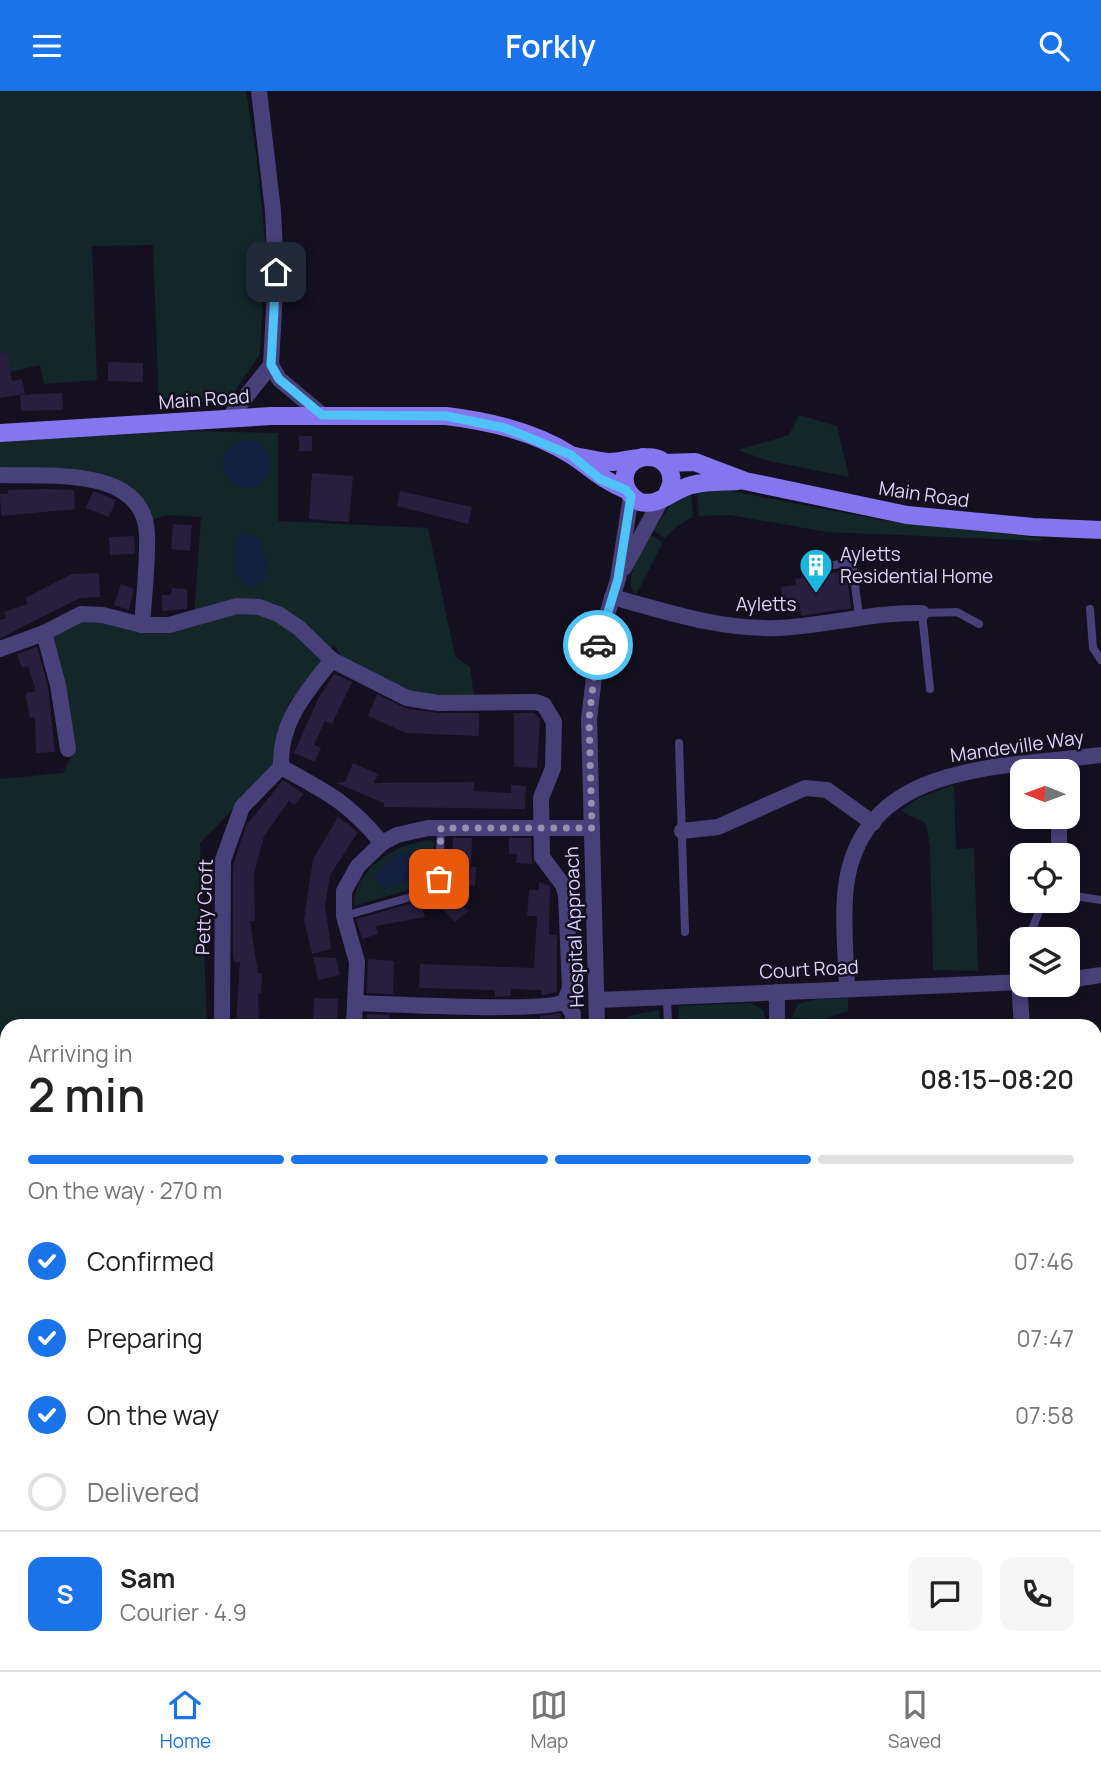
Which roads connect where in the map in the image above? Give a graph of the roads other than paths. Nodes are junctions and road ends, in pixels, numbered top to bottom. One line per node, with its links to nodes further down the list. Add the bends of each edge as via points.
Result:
1 (259, 91): 2 (street, via 276,272)
2 (271, 365): 3 (street, via 279,379); 4 (street)
3 (322, 415): 4 (main road, Main Road); 6 (main road, Main Road, via 471,419 523,433)
4 (229, 418): 5 (main road, Main Road)
5 (0, 433)
6 (571, 455): 7 (main road, Main Road, via 610,462); 11 (main road, Main Road, via 600,479)
7 (643, 457): 8 (main road, Main Road); 11 (main road, via 625,472)
8 (664, 463): 10 (main road, Main Road, via 695,462); 12 (main road, via 671,476)
9 (0, 475): 21 (street, via 102,480 134,501 147,531)
10 (745, 481): 12 (main road, Main Road, via 694,484); 13 (main road, Main Road, via 907,515)
11 (629, 493): 12 (main road, Main Road, via 645,504); 15 (street, Hospital Approach)
12 (664, 497): 15 (street, Hospital Approach)
13 (1101, 530)
14 (834, 565): 19 (lane, via 852,562)
15 (618, 579): 16 (street, Hospital Approach)
16 (612, 597): 19 (street, Ayletts, via 744,627 797,627); 35 (street, Hospital Approach, via 598,644 589,719)
17 (1090, 609): 25 (lane, via 1093,648)
18 (922, 613): 19 (street, Ayletts); 20 (lane, via 957,612); 26 (lane)
19 (859, 616)
20 (979, 624)
21 (142, 625): 22 (street, via 103,614 81,614); 24 (street, via 169,625 237,606 259,607 299,628)
22 (44, 633): 23 (street); 28 (street)
23 (0, 649)
24 (332, 660): 31 (street, via 297,703 280,747); 36 (street, via 422,702 544,705 550,711 554,734 553,768 541,798)
25 (1101, 660)
26 (930, 689)
27 (679, 743): 37 (lane)
28 (68, 750)
29 (1101, 755): 30 (street, Mandeville Way)
30 (1080, 760)
31 (281, 767): 38 (street, via 346,804); 53 (street, Petty Croft, via 242,807 223,860)
32 (1010, 769): 33 (street, Mandeville Way, via 975,770 934,780 896,800)
33 (873, 823): 37 (street, via 827,790 805,788 718,827); 46 (street, Mandeville Way, via 850,865 846,886)
34 (441, 828): 36 (street); 38 (street, via 416,830); 41 (lane, via 437,887)
35 (592, 828): 36 (street); 50 (street, Hospital Approach)
36 (541, 829): 51 (street, via 542,857 566,895 570,988)
37 (682, 831): 42 (lane)
38 (382, 843): 41 (street, via 349,877)
39 (1080, 897): 40 (lane)
40 (1101, 900)
41 (344, 916): 52 (street, via 357,962)
42 (685, 932)
43 (1101, 975): 44 (street)
44 (1080, 978)
45 (1010, 983): 46 (street, Court Road)
46 (847, 988): 47 (street, Court Road)
47 (778, 992): 48 (street, Court Road); 58 (street)
48 (667, 997): 50 (street, Court Road); 57 (lane)
49 (1021, 997): 59 (street)
50 (598, 1000): 56 (street, Hospital Approach)
51 (565, 1001): 52 (street, via 552,1007 447,1008); 55 (street)
52 (355, 1003): 54 (street)
53 (222, 1019)
54 (354, 1019)
55 (573, 1019)
56 (597, 1019)
57 (668, 1019)
58 (778, 1019)
59 (1022, 1019)

